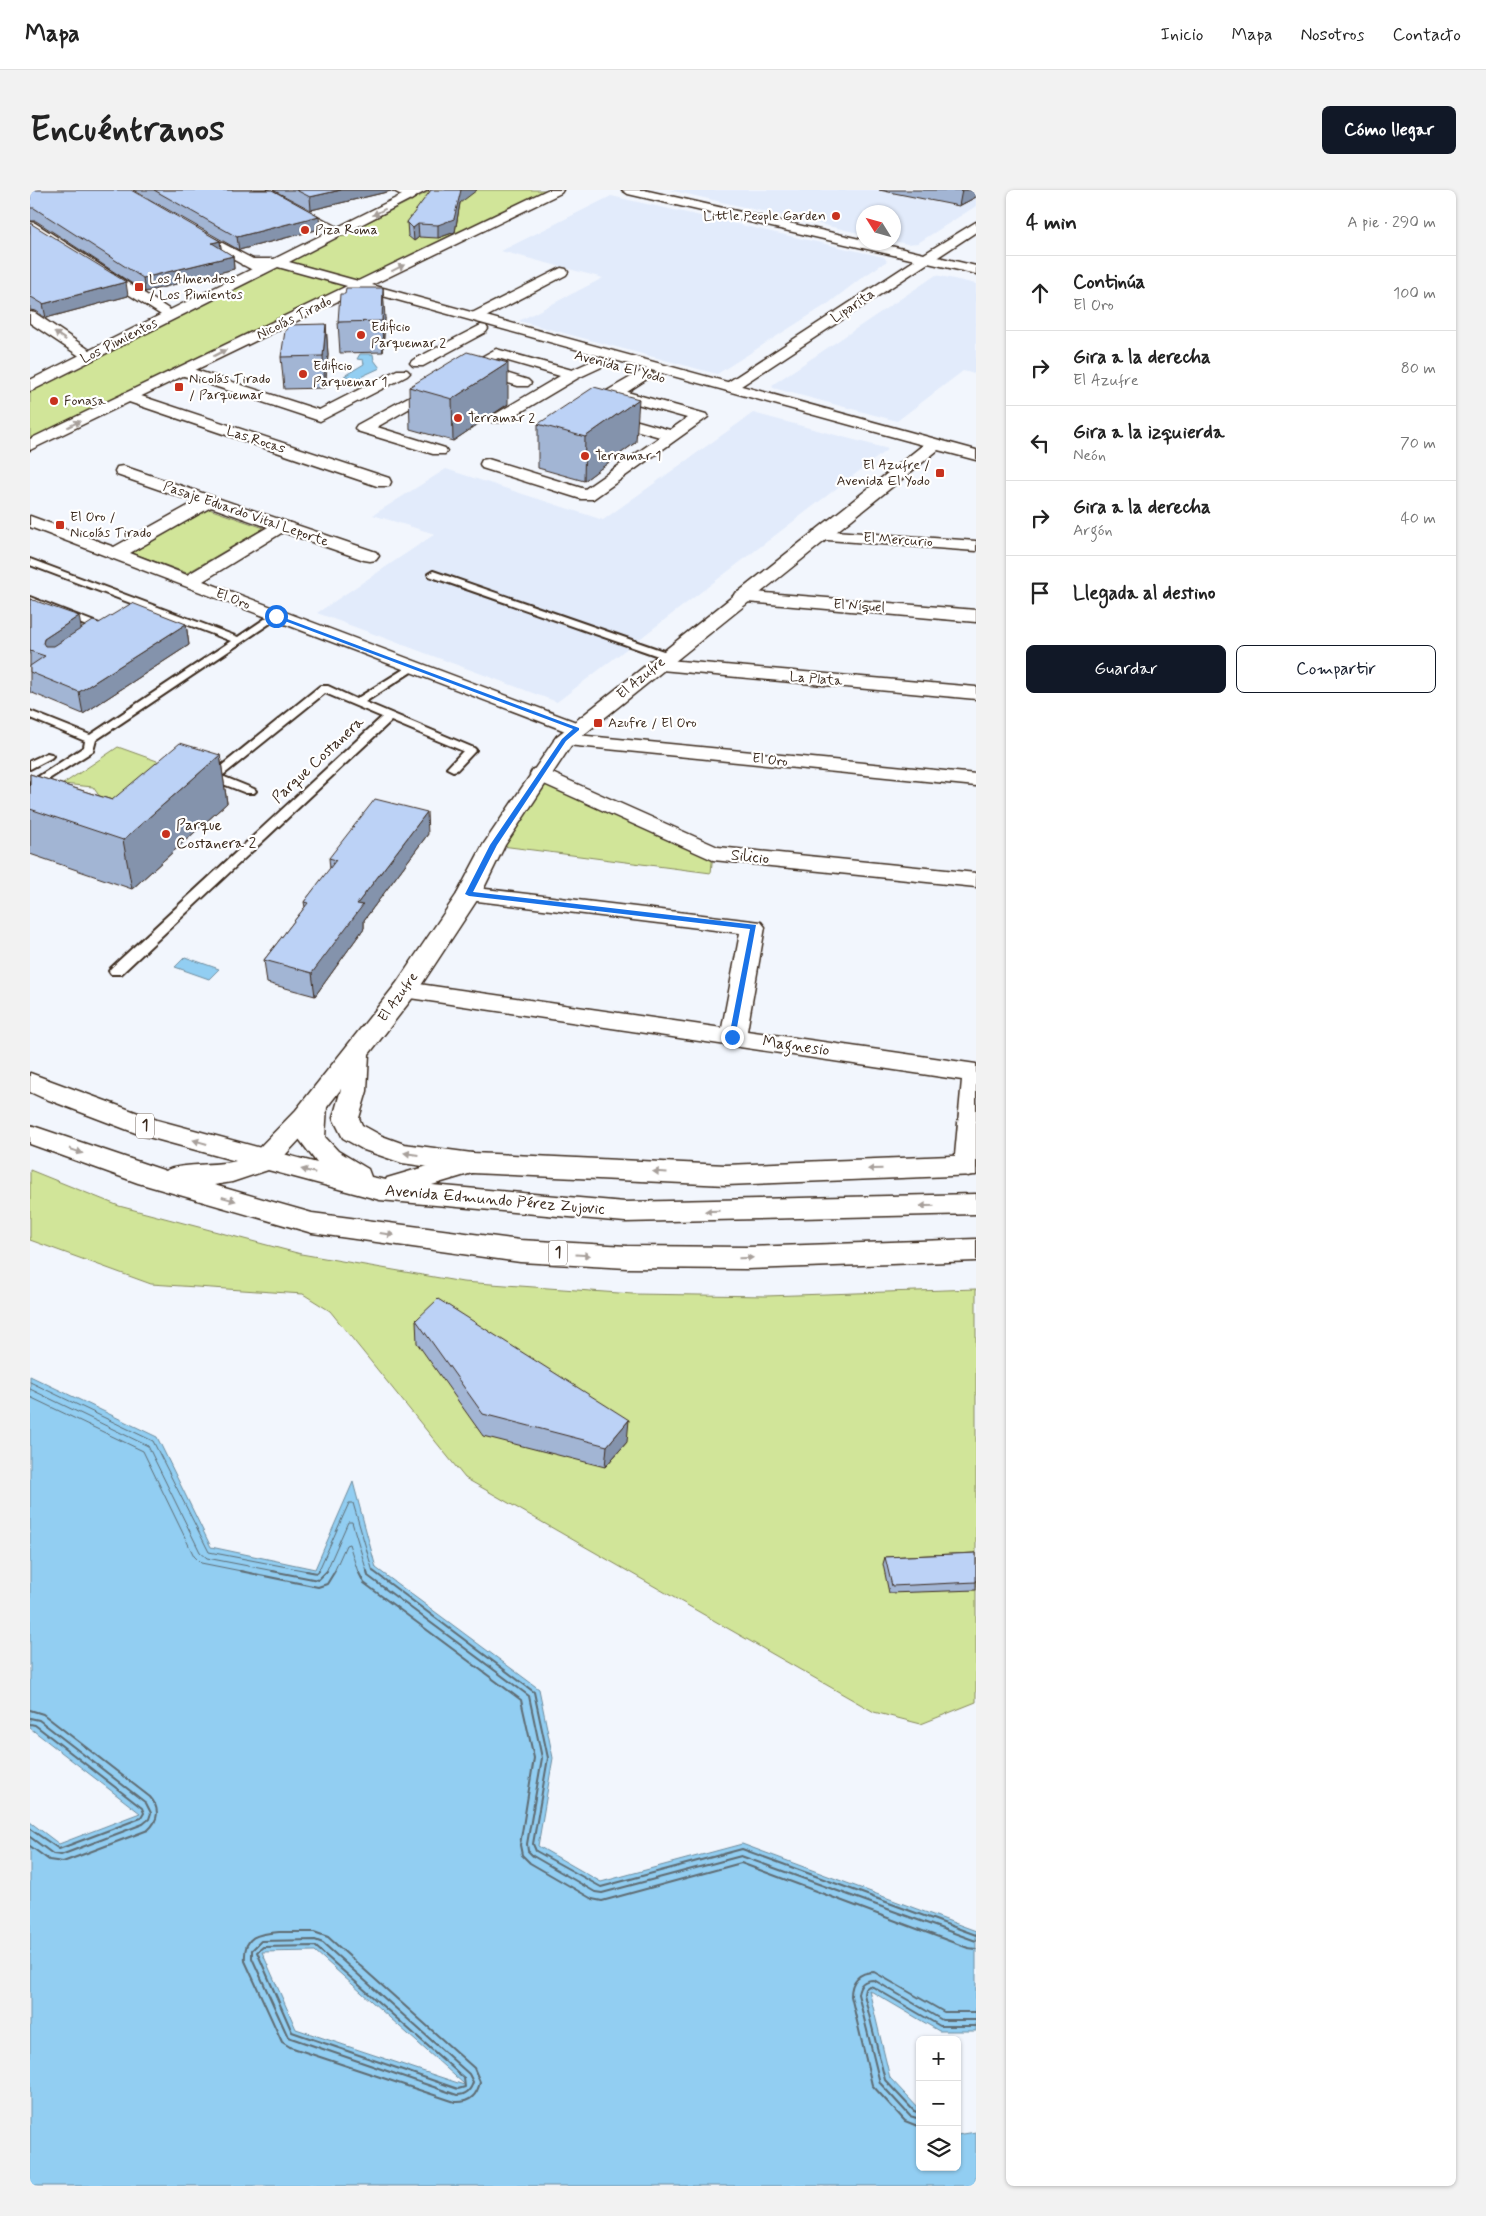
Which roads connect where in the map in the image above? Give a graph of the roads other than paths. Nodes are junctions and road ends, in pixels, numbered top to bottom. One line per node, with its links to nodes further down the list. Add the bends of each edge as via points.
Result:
1 (260, 190): 8 (main road)
2 (557, 190): 15 (main road, Nicolás Tirado, one-way to 2)
3 (628, 190): 9 (main road)
4 (410, 192): 8 (main road, Los Pimientos, one-way to 8)
5 (179, 224): 10 (main road, Avenida El Yodo)
6 (30, 226): 17 (main road)
7 (976, 226): 9 (main road, Liparita)
8 (340, 232): 11 (main road, Los Pimientos)
9 (924, 258): 13 (main road); 30 (main road, Liparita)
10 (247, 262): 11 (main road); 12 (main road, Avenida El Yodo)
11 (278, 263): 12 (main road, Los Pimientos); 15 (main road, Avenida El Yodo)
12 (263, 270): 16 (main road, Avenida El Yodo); 17 (main road, Los Pimientos)
13 (976, 270)
14 (561, 272): 19 (main road)
15 (362, 286): 16 (main road, Nicolás Tirado); 19 (main road, Avenida El Yodo)
16 (347, 292): 19 (main road, Avenida El Yodo); 24 (main road, Nicolás Tirado, one-way to 16)
17 (171, 315): 20 (main road, Los Pimientos)
18 (30, 316): 20 (main road, one-way to 18)
19 (478, 323): 21 (main road, Avenida El Yodo); 22 (main road); 30 (main road, Avenida El Yodo)
20 (89, 356): 28 (main road, Los Pimientos)
21 (601, 362): 26 (main road, Avenida El Yodo); 27 (main road)
22 (418, 363)
23 (470, 367): 27 (main road, via 496,353); 29 (main road); 39 (main road, via 363,428)
24 (183, 371): 25 (main road, via 320,416); 32 (main road, Nicolás Tirado)
25 (402, 372)
26 (645, 374): 31 (main road); 38 (main road, Avenida El Yodo)
27 (572, 375): 35 (main road)
28 (32, 383)
29 (523, 383)
30 (730, 387): 38 (main road, Avenida El Yodo)
31 (614, 393): 33 (main road); 36 (main road, via 700,417)
32 (129, 397): 37 (main road, Nicolás Tirado, one-way to 32); 44 (main road, Las Rocas)
33 (590, 409)
34 (606, 417): 36 (main road)
35 (498, 419)
36 (672, 436): 41 (main road, via 587,495)
37 (30, 445)
38 (931, 447): 40 (main road, Avenida El Yodo); 42 (main road, Avenida El Yodo); 48 (main road, El Azufre)
39 (439, 451)
40 (976, 455)
41 (488, 464)
42 (976, 465)
43 (123, 471): 45 (main road, Pasaje Eduardo Vital Leporte)
44 (383, 482)
45 (209, 501): 47 (main road, Pasaje Eduardo Vital Leporte); 50 (main road)
46 (30, 521): 50 (main road, El Oro)
47 (281, 526): 51 (main road, Pasaje Eduardo Vital Leporte); 54 (main road)
48 (820, 535): 49 (main road, El Mercurio); 55 (main road, El Azufre)
49 (976, 546)
50 (115, 554): 54 (main road, El Oro)
51 (370, 556)
52 (30, 562): 57 (lane)
53 (433, 574): 63 (lane)
54 (188, 582): 59 (main road, El Oro)
55 (742, 597): 60 (main road, El Níquel); 63 (main road, El Azufre)
56 (30, 600): 61 (lane, via 110,627)
57 (143, 605): 58 (lane); 62 (lane)
58 (128, 615)
59 (276, 616): 62 (lane); 64 (main road, El Oro)
60 (976, 616)
61 (91, 639)
62 (239, 641): 70 (lane)
63 (662, 661): 65 (main road, La Plata); 69 (main road, El Azufre)
64 (412, 667): 66 (lane, Parque Costanera); 69 (main road, El Oro)
65 (976, 693)
66 (357, 703): 68 (lane, Parque Costanera); 77 (lane, Parque Costanera, via 324,688 214,777)
67 (30, 714): 70 (lane)
68 (389, 717): 73 (lane, Parque Costanera, via 470,750); 80 (lane, Parque Costanera)
69 (570, 735): 74 (main road, El Azufre); 75 (main road, El Oro)
70 (91, 739): 76 (lane, via 89,749)
71 (47, 756): 72 (lane)
72 (30, 766)
73 (452, 768)
74 (541, 774): 78 (main road, Silicio, via 713,853); 79 (main road, El Azufre, via 494,845)
75 (976, 780)
76 (30, 787)
77 (250, 791)
78 (976, 880)
79 (469, 894): 81 (main road, El Azufre); 82 (main road, via 753,927)
80 (116, 971)
81 (405, 990): 82 (main road, Magnesio); 83 (main road, El Azufre)
82 (732, 1037): 89 (main road, Magnesio, via 975,1073)
83 (356, 1053): 85 (main road, El Azufre); 88 (main road, one-way to 83, via 402,1153 373,1143 352,1131 346,1118 354,1090)
84 (30, 1082): 87 (main road, Avenida Edmundo Pérez Zujovic / 1, one-way to 84, via 150,1128)
85 (314, 1106): 87 (main road, El Azufre); 91 (main road, via 312,1139 328,1158)
86 (30, 1134): 90 (main road, 1, one-way to 90)
87 (264, 1160): 90 (main road, via 240,1172 220,1175); 91 (main road, Avenida Edmundo Pérez Zujovic / 1, one-way to 87)
88 (472, 1163): 89 (main road, one-way to 88, via 726,1175); 91 (main road)
89 (972, 1165)
90 (148, 1176): 93 (main road, 1, one-way to 93, via 312,1223 520,1251 627,1257 747,1258)
91 (380, 1190): 92 (main road, Avenida Edmundo Pérez Zujovic / 1, one-way to 91, via 625,1212)
92 (976, 1204)
93 (976, 1250)

